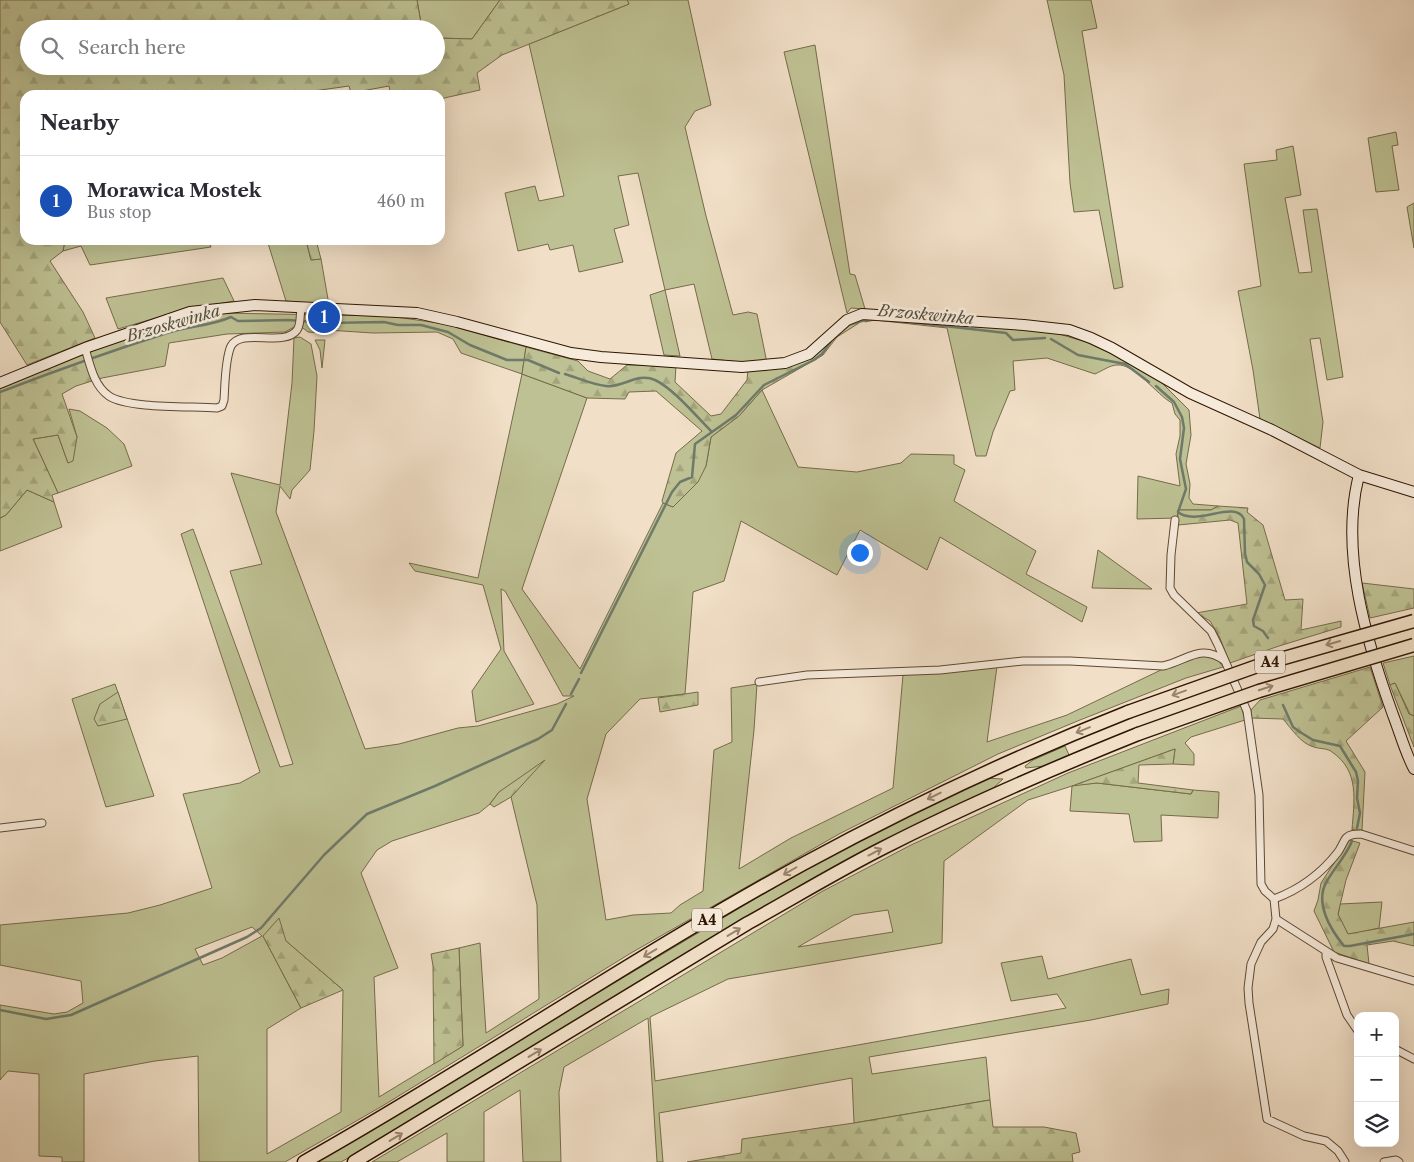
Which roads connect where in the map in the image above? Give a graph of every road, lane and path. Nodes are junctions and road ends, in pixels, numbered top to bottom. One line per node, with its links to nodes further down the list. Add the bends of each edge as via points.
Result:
1 (301, 312): 2 (street, via 255,305 190,312); 2 (street, via 298,327 292,334 249,338 232,344 224,400 217,408 117,400 108,395 95,379); 4 (street, via 417,313 571,353 742,367 785,364 809,354 847,320 862,314 1069,330 1112,348 1190,393 1272,430)
2 (86, 352): 3 (street)
3 (0, 382)
4 (1359, 475): 5 (street); 11 (street, via 1353,508 1354,568 1362,616 1378,673)
5 (1414, 492)
6 (1175, 520): 9 (street, via 1170,588 1211,630)
7 (1414, 621): 22 (highway, A4, one-way to 22, bridge, via 1263,664 1128,712 966,781 801,865)
8 (1414, 645): 23 (highway, A4, one-way to 8, bridge, via 748,923 888,846 970,806 1138,734 1259,691)
9 (1225, 661): 10 (street, via 1217,654 1203,653 1163,666 1023,661 940,670 808,675); 15 (street, via 1248,721 1259,795 1261,884)
10 (759, 682)
11 (1414, 769)
12 (42, 823): 13 (street)
13 (0, 828)
14 (1414, 851): 15 (street, via 1360,834 1352,835 1310,881)
15 (1274, 899): 16 (street)
16 (1276, 920): 17 (street); 24 (street, via 1250,964 1248,988 1266,1119 1304,1136 1326,1141 1338,1150)
17 (1326, 950): 18 (street, via 1337,958); 19 (street, via 1347,1015)
18 (1414, 981)
19 (1354, 1025)
20 (1399, 1051): 21 (street)
21 (1414, 1059)
22 (304, 1162)
23 (354, 1162)
24 (1345, 1162)
25 (1384, 1162): 26 (street)
26 (1399, 1162)

